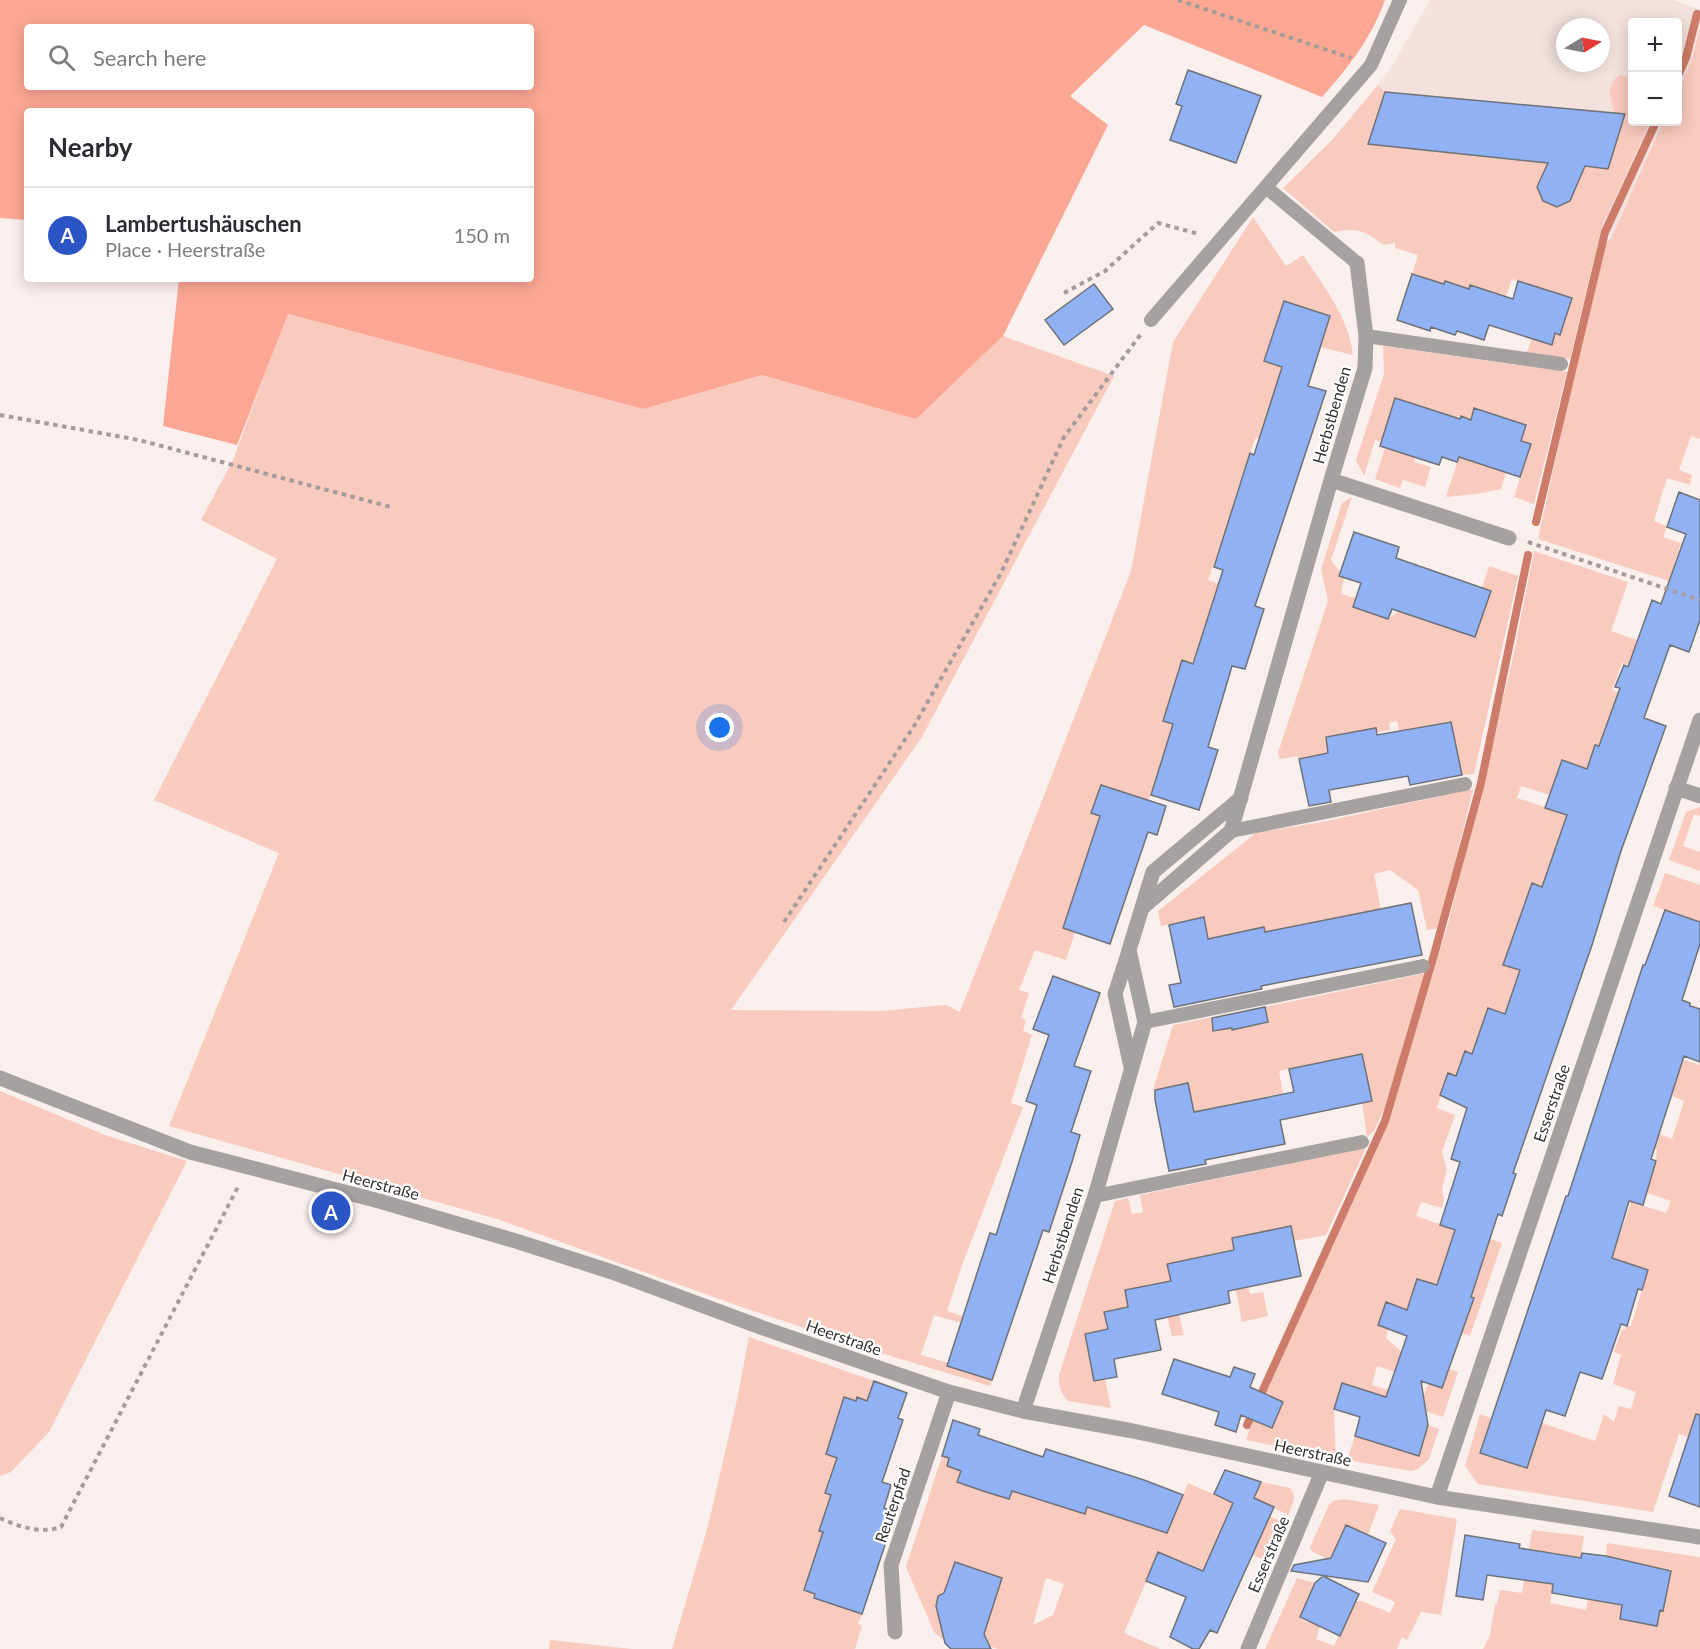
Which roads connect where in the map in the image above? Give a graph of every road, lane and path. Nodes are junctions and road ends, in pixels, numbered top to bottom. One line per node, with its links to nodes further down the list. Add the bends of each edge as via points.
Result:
1 (1178, 0): 3 (path)
2 (1400, 0): 3 (lane)
3 (1371, 65): 4 (lane)
4 (1266, 187): 5 (lane); 6 (lane, Herbstbenden)
5 (1220, 240): 7 (path, via 1158,223 1105,271); 8 (lane)
6 (1357, 263): 9 (street, Herbstbenden)
7 (1064, 292)
8 (1151, 320): 23 (path, via 1064,437 1001,573 914,726)
9 (1366, 336): 10 (lane); 12 (street, Herbstbenden, via 1365,368)
10 (1561, 364)
11 (0, 415): 13 (path, via 139,440)
12 (1331, 480): 14 (street, Herbstbenden); 20 (street, Herbstbenden)
13 (390, 507)
14 (1509, 538): 15 (path)
15 (1700, 600)
16 (1700, 720): 18 (street, Esserstraße)
17 (1465, 784): 21 (lane)
18 (1676, 788): 19 (street); 35 (street, Esserstraße)
19 (1700, 796)
20 (1241, 798): 21 (street, Herbstbenden); 22 (street, Herbstbenden, via 1153,872)
21 (1231, 831): 22 (street)
22 (1142, 908): 24 (street, Herbstbenden)
23 (784, 922)
24 (1129, 950): 26 (street, Herbstbenden); 27 (street, Herbstbenden, via 1115,994)
25 (1423, 966): 26 (lane)
26 (1145, 1022): 27 (street, Herbstbenden)
27 (1131, 1070): 31 (street, Herbstbenden)
28 (0, 1078): 30 (street, Heerstraße, via 190,1152)
29 (1362, 1142): 31 (lane)
30 (248, 1168): 32 (street, Heerstraße, via 379,1201 615,1272); 36 (path, via 61,1527 36,1530)
31 (1095, 1196): 33 (street, Herbstbenden)
32 (949, 1392): 33 (street, Heerstraße); 38 (street, Reuterpfad, via 891,1565)
33 (1023, 1411): 34 (street, Heerstraße)
34 (1322, 1472): 35 (street, Heerstraße); 39 (street, Esserstraße)
35 (1437, 1497): 37 (street, Heerstraße)
36 (0, 1518)
37 (1700, 1537)
38 (895, 1632)
39 (1248, 1649)

